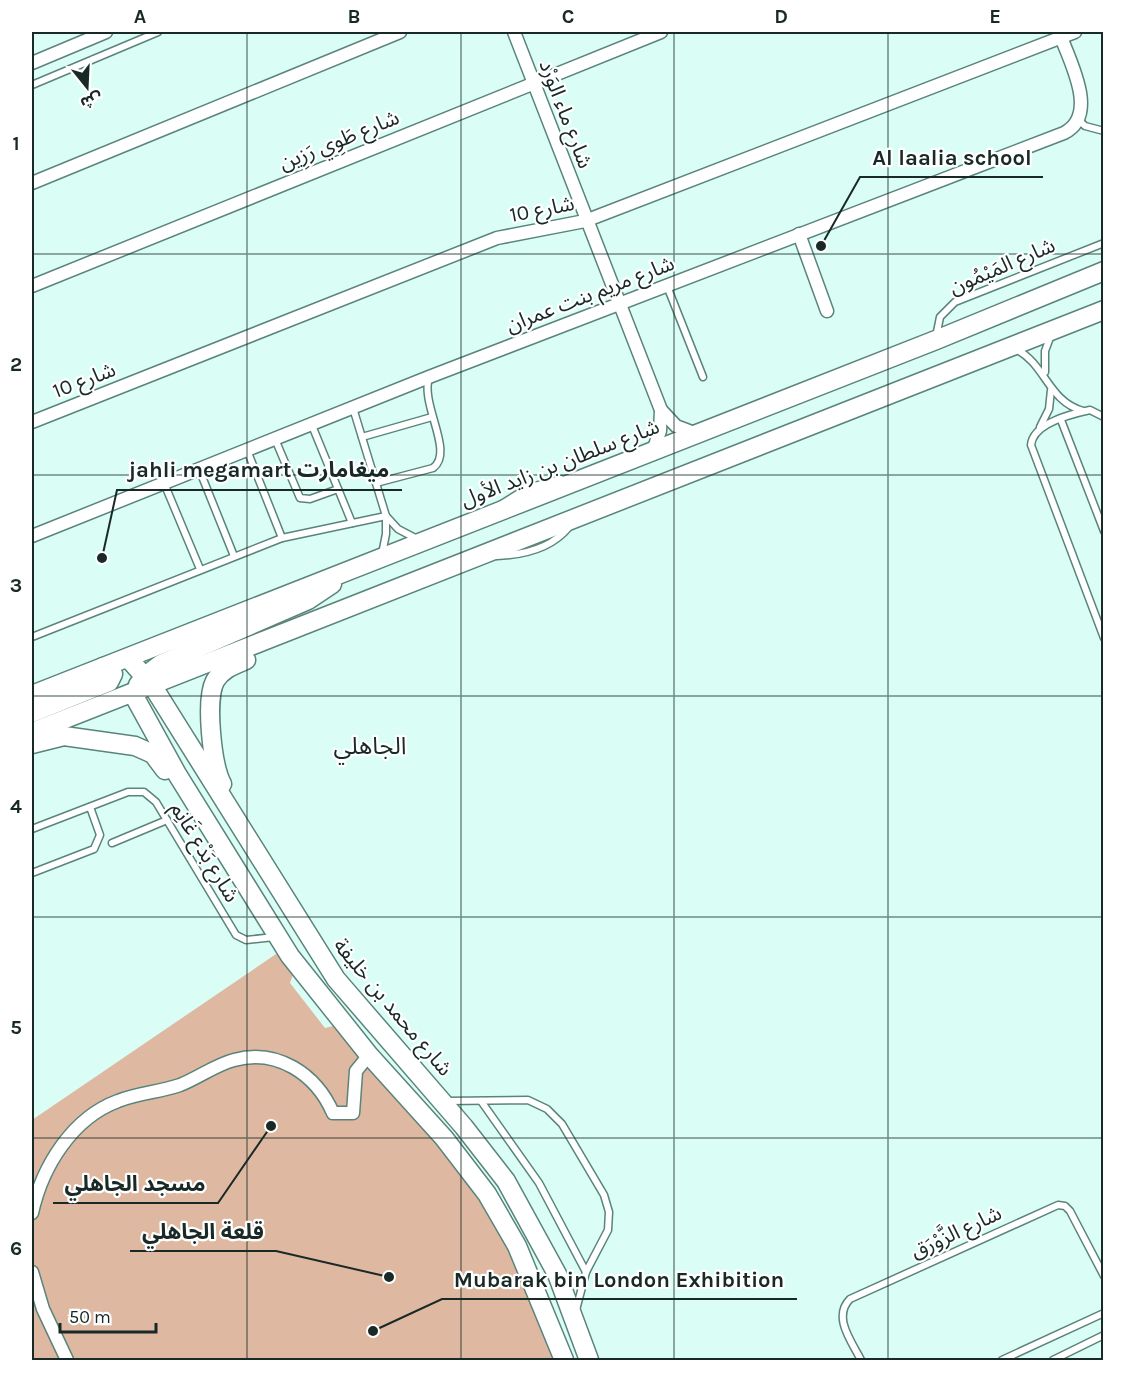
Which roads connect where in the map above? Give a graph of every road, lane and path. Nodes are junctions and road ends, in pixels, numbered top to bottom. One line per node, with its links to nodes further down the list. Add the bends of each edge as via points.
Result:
1 (106, 32): 8 (street)
2 (158, 32): 10 (lane)
3 (400, 32): 13 (street)
4 (514, 32): 9 (street, شارع ماء الوَرْد)
5 (661, 32): 9 (street, شارع طَوِي رَزِين)
6 (1075, 32): 7 (street)
7 (1060, 34): 11 (street, via 1082,97); 14 (street, شارع 10)
8 (32, 63)
9 (534, 82): 14 (street, شارع ماء الوَرْد); 19 (street, شارع طَوِي رَزِين)
10 (32, 85)
11 (1079, 120): 12 (lane, via 1085,126); 15 (street, شارع مريم بنت عمران, via 1064,133)
12 (1104, 131)
13 (32, 183)
14 (585, 221): 20 (street, شارع ماء الوَرْد); 36 (street, شارع 10, via 497,238)
15 (799, 234): 18 (street, شارع مريم بنت عمران); 22 (street)
16 (1104, 243): 24 (lane, شارع المَيْمُون, via 955,302 940,317)
17 (1104, 271): 24 (main road, شارع سلطان بن زايد الأول)
18 (667, 285): 20 (street, شارع مريم بنت عمران); 28 (lane)
19 (32, 286)
20 (620, 303): 27 (street, شارع مريم بنت عمران); 31 (street, شارع ماء الوَرْد)
21 (1104, 310): 23 (main road)
22 (826, 311)
23 (1055, 329): 25 (main road); 26 (lane, via 1045,351)
24 (936, 340): 39 (main road, شارع سلطان بن زايد الأول)
25 (1011, 346): 26 (lane, via 1031,358); 58 (main road)
26 (1045, 375): 29 (lane)
27 (429, 377): 30 (street, شارع مريم بنت عمران); 33 (lane, via 426,396)
28 (702, 377)
29 (1051, 389): 32 (lane, via 1065,404); 38 (lane, via 1049,409)
30 (353, 407): 37 (street, شارع مريم بنت عمران); 41 (lane)
31 (661, 410): 39 (street, شارع ماء الوَرْد, via 676,426); 43 (street, شارع ماء الوَرْد, via 660,431)
32 (1083, 411): 34 (lane, via 1096,411); 35 (lane)
33 (432, 417): 41 (lane); 46 (lane, via 442,451 440,462 433,468)
34 (1104, 417)
35 (1061, 420): 38 (lane); 50 (lane)
36 (32, 422)
37 (311, 423): 40 (street, شارع مريم بنت عمران); 47 (lane)
38 (1040, 427): 60 (lane, via 1033,435 1032,450)
39 (697, 434): 43 (main road, شارع سلطان بن زايد الأول)
40 (275, 438): 42 (street, شارع مريم بنت عمران); 47 (lane, via 300,498 310,499)
41 (362, 438): 46 (lane)
42 (247, 449): 44 (street, شارع مريم بنت عمران); 52 (lane)
43 (653, 451): 53 (main road, شارع سلطان بن زايد الأول)
44 (199, 469): 45 (street, شارع مريم بنت عمران); 54 (lane)
45 (164, 483): 51 (street, شارع مريم بنت عمران); 56 (lane)
46 (376, 483): 48 (lane)
47 (338, 489): 49 (lane)
48 (386, 516): 49 (lane); 53 (lane, via 406,534); 55 (lane)
49 (352, 523): 52 (lane)
50 (1104, 531)
51 (32, 536)
52 (282, 538): 54 (lane)
53 (423, 541): 55 (main road, شارع سلطان بن زايد الأول)
54 (234, 556): 56 (lane)
55 (381, 557): 57 (main road, شارع سلطان بن زايد الأول)
56 (201, 569): 59 (lane)
57 (344, 571): 61 (main road, شارع سلطان بن زايد الأول); 63 (main road, via 328,588 308,600 168,661)
58 (298, 627): 63 (main road); 73 (main road, via 267,649 226,668 212,688 216,771)
59 (32, 637)
60 (1104, 638)
61 (128, 658): 62 (main road, شارع سلطان بن زايد الأول); 63 (main road, شارع محمد بن خليفة)
62 (103, 667): 65 (main road, شارع سلطان بن زايد الأول); 66 (main road, via 111,670 112,679 108,682)
63 (148, 680): 64 (main road); 73 (main road, شارع محمد بن خليفة)
64 (133, 694): 67 (main road); 74 (main road)
65 (32, 695)
66 (32, 713)
67 (32, 732)
68 (32, 744): 74 (main road, via 64,736 135,746 153,754 201,827)
69 (90, 807): 70 (lane, شارع بَدْع غَانِم, via 138,791 152,798); 71 (lane, شارع بَدْع غَانِم); 75 (lane, via 100,835 94,849)
70 (167, 820): 72 (lane); 76 (lane, شارع بَدْع غَانِم, via 236,935 246,940)
71 (32, 829)
72 (112, 843)
73 (254, 850): 78 (main road, شارع محمد بن خليفة, via 336,980)
74 (231, 861): 76 (main road)
75 (32, 873)
76 (278, 937): 77 (main road, via 315,990)
77 (369, 1055): 80 (street, via 356,1071 353,1113 333,1113 318,1086 303,1072 258,1057 233,1060 181,1084 112,1103 80,1126 60,1148 42,1180); 88 (main road, via 444,1137 487,1194 517,1246)
78 (442, 1101): 79 (lane); 85 (main road, شارع محمد بن خليفة, via 485,1153 523,1209 557,1274)
79 (481, 1101): 82 (lane, via 539,1183); 82 (lane, via 528,1100 547,1109 562,1124 604,1196 609,1212 605,1238)
80 (32, 1213)
81 (32, 1272): 87 (street, via 43,1309)
82 (586, 1272): 85 (lane)
83 (1104, 1276): 90 (lane, شارع الزَّوْرَق, via 1070,1211 1058,1205 850,1299 842,1320)
84 (1104, 1313): 91 (lane)
85 (575, 1320): 89 (main road, شارع محمد بن خليفة)
86 (1104, 1335): 92 (lane)
87 (67, 1360)
88 (564, 1360)
89 (590, 1360)
90 (861, 1360)
91 (1002, 1360)
92 (1053, 1360)

